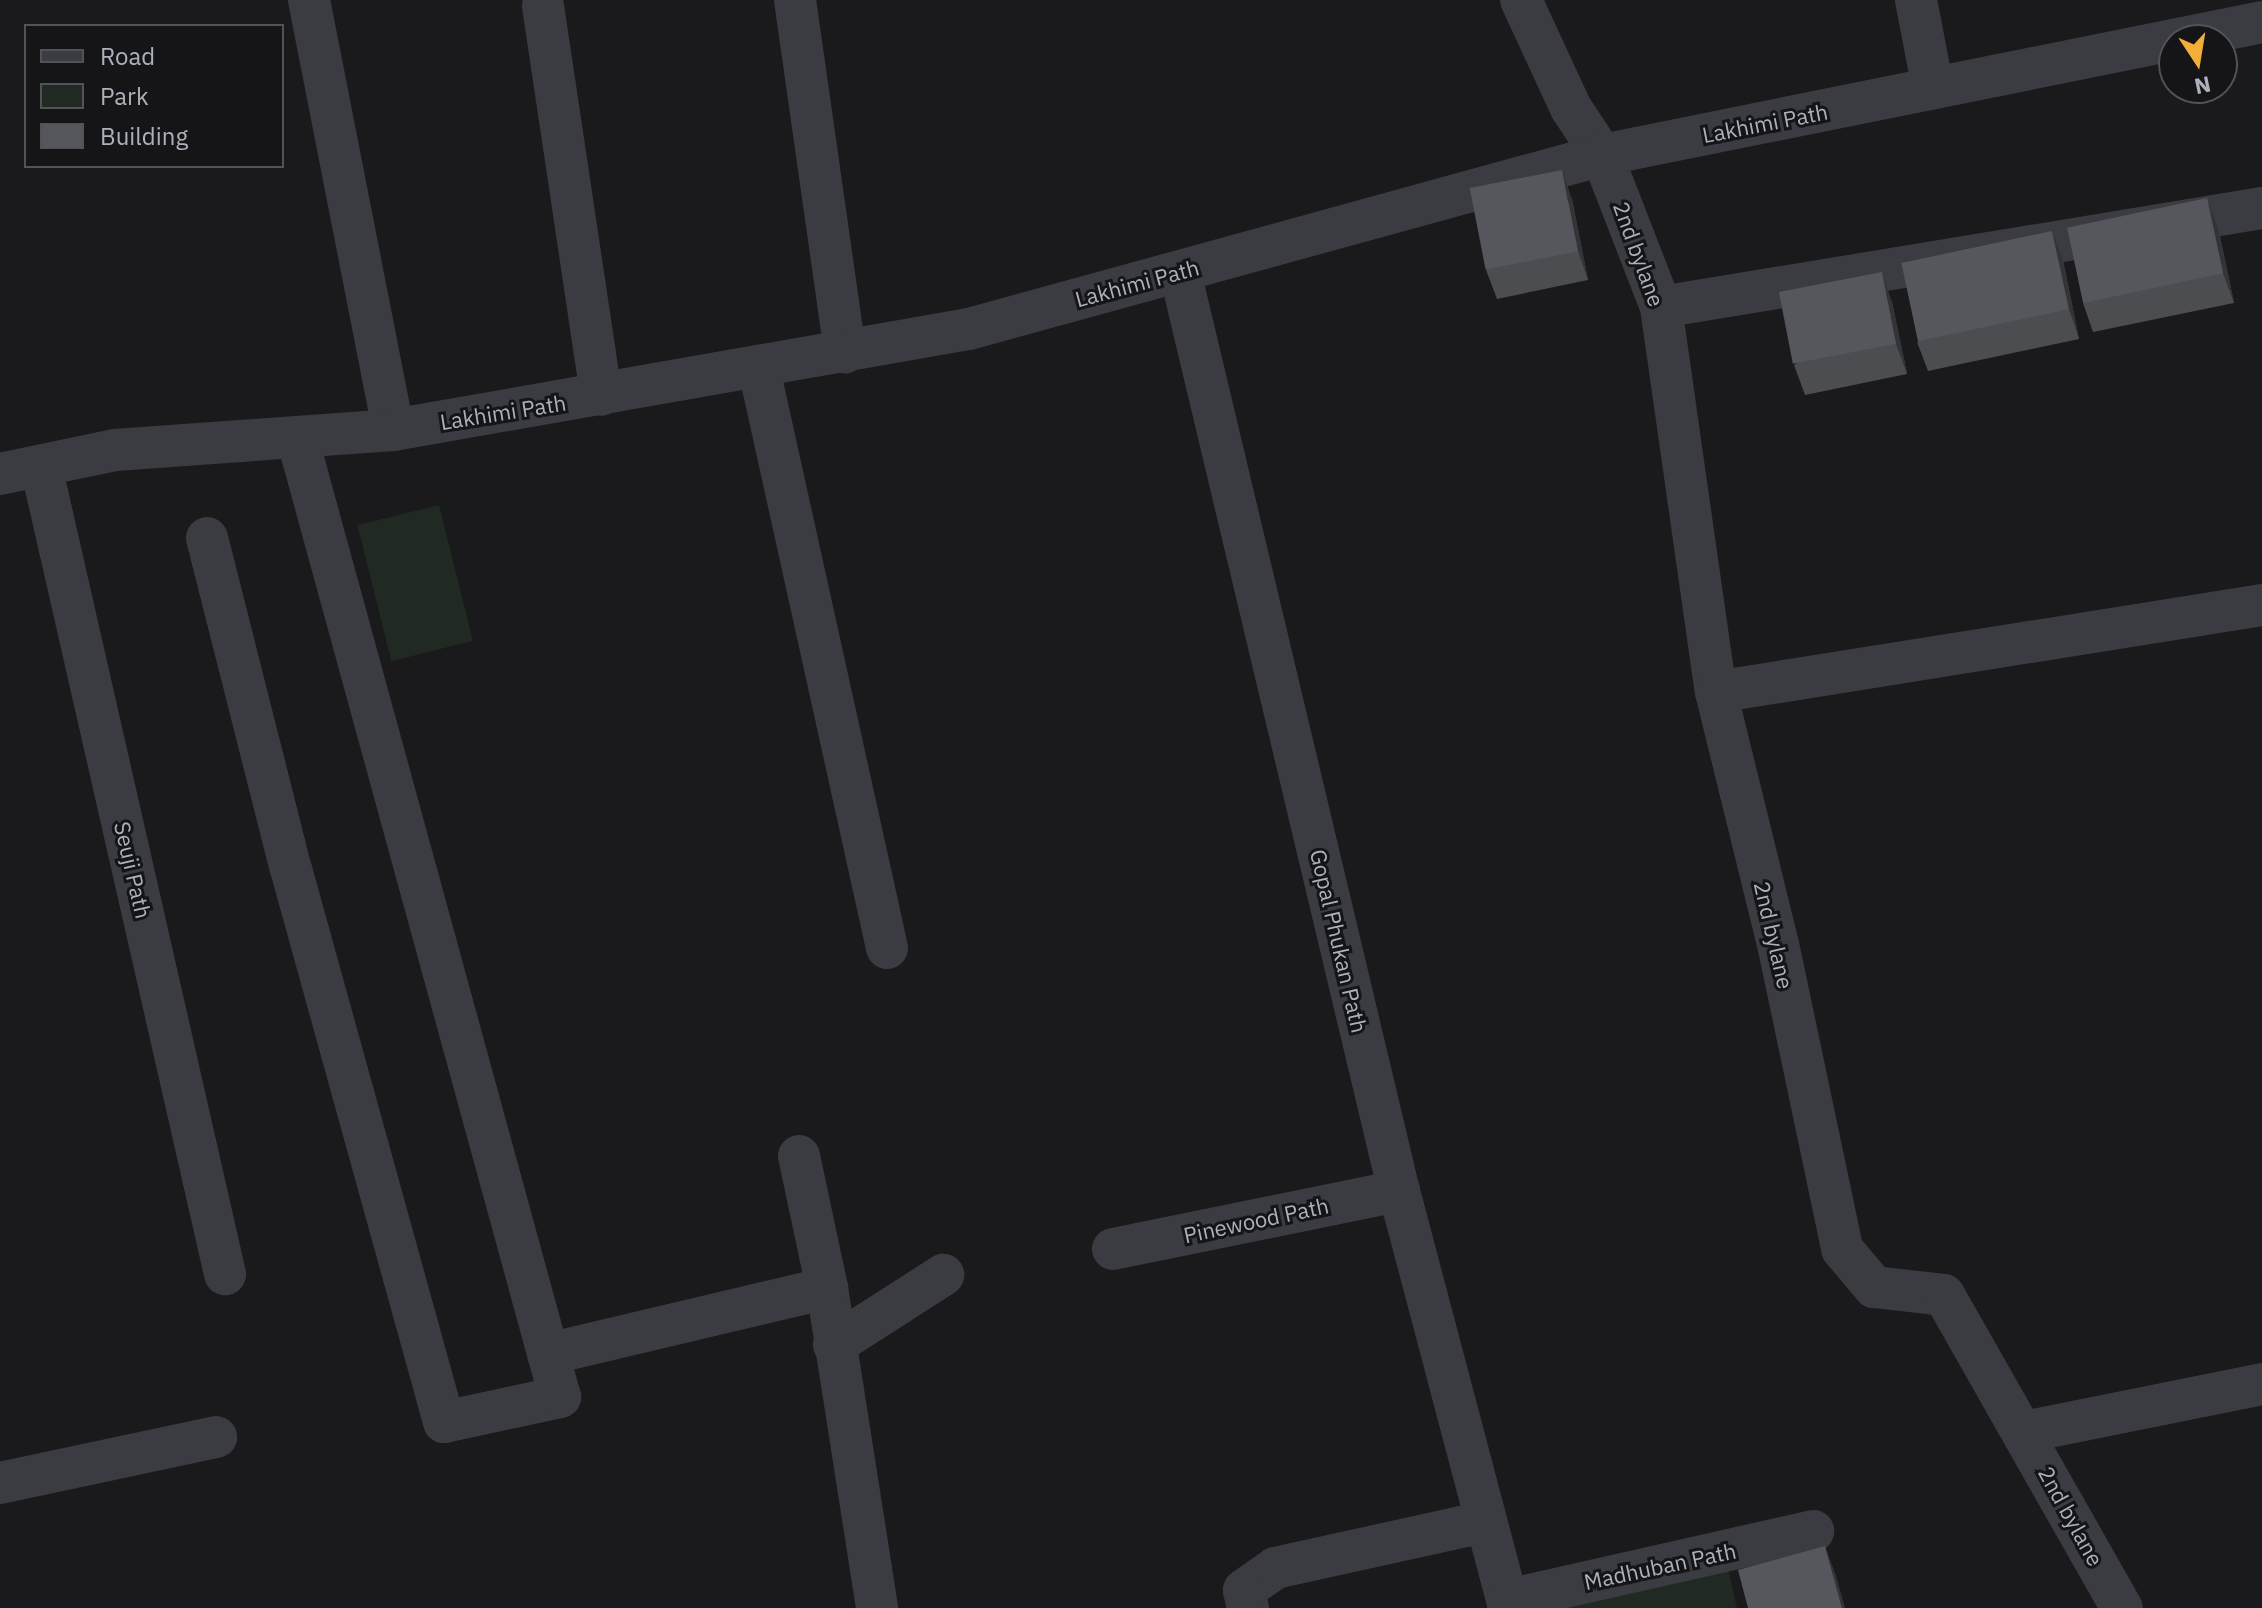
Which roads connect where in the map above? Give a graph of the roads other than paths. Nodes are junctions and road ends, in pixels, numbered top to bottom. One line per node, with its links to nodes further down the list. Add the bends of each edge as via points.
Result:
1 (309, 0): 15 (street)
2 (795, 0): 12 (street)
3 (1521, 0): 8 (street, 2nd bylane, via 1571,108)
4 (1916, 0): 7 (street)
5 (543, 6): 14 (street)
6 (2262, 22): 7 (street, Lakhimi Path)
7 (1933, 88): 8 (street, Lakhimi Path)
8 (1602, 155): 10 (street, Lakhimi Path); 11 (street, 2nd bylane)
9 (2262, 208): 11 (street)
10 (1180, 272): 12 (street, Lakhimi Path, via 969,329); 24 (street, Gopal Phukan Path)
11 (1661, 307): 21 (street, 2nd bylane)
12 (845, 352): 13 (street, Lakhimi Path)
13 (759, 369): 14 (street, Lakhimi Path); 22 (street)
14 (601, 395): 15 (street, Lakhimi Path)
15 (393, 430): 16 (street, Lakhimi Path)
16 (297, 437): 17 (street, Lakhimi Path, via 115,450); 30 (street)
17 (41, 466): 18 (street, Lakhimi Path); 26 (street, Seuji Path)
18 (0, 474)
19 (207, 538): 30 (street, via 291,869 444,1422 560,1397)
20 (2262, 605): 21 (street)
21 (1716, 692): 32 (street, 2nd bylane, via 1778,944 1842,1249 1874,1287 1944,1295)
22 (887, 948)
23 (799, 1156): 28 (street)
24 (1399, 1191): 25 (street, Pinewood Path); 35 (street, Gopal Phukan Path)
25 (1113, 1249)
26 (225, 1274)
27 (943, 1275): 29 (street)
28 (827, 1288): 29 (street); 30 (street)
29 (834, 1345): 38 (street)
30 (548, 1354)
31 (2262, 1384): 32 (street)
32 (2024, 1432): 40 (street, 2nd bylane)
33 (216, 1437): 34 (street)
34 (0, 1483)
35 (1485, 1522): 37 (street, Gopal Phukan Path); 39 (street, via 1275,1568 1244,1590)
36 (1813, 1531): 37 (street, Madhuban Path)
37 (1508, 1604)
38 (877, 1608)
39 (1248, 1608)
40 (2122, 1608)

